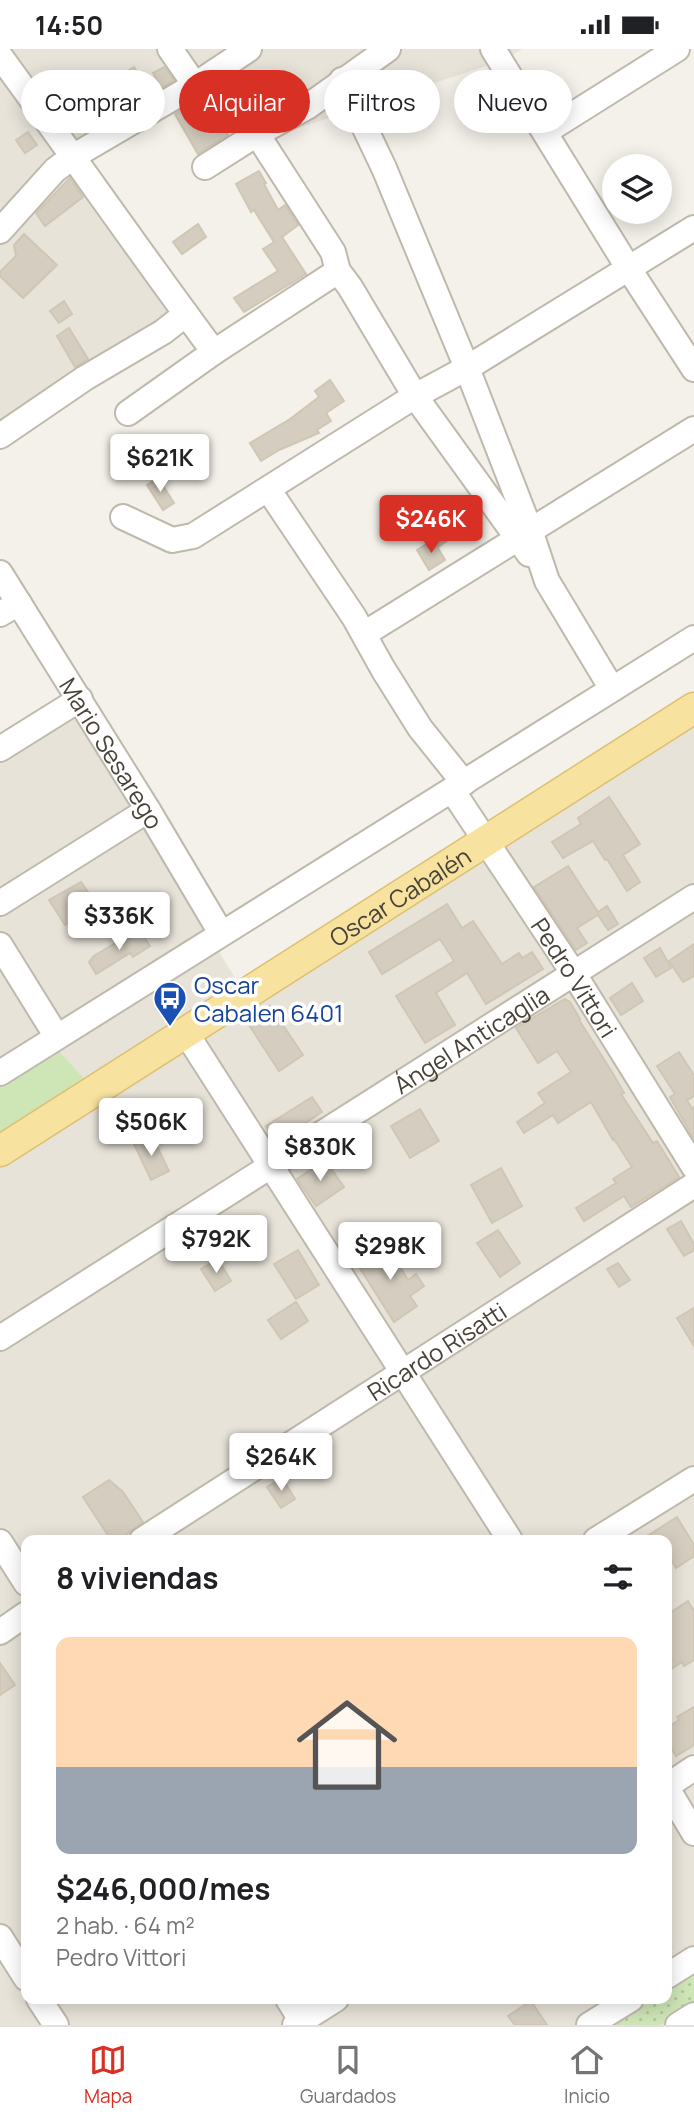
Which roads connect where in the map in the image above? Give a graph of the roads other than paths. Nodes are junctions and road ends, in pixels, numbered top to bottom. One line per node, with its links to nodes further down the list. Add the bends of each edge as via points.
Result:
1 (170, 49): 7 (street)
2 (249, 49): 8 (street)
3 (388, 49): 9 (street)
4 (493, 49): 10 (street)
5 (677, 49): 13 (street)
6 (0, 56): 17 (street)
7 (185, 70)
8 (218, 70)
9 (357, 70)
10 (506, 70)
11 (179, 94): 17 (street)
12 (324, 94): 16 (street)
13 (572, 115)
14 (367, 133): 25 (street)
15 (546, 133): 21 (street)
16 (257, 134): 18 (street); 22 (street, via 333,252)
17 (74, 156): 20 (street, via 55,170); 23 (street)
18 (205, 167)
19 (694, 228): 21 (street)
20 (0, 231)
21 (629, 269): 25 (street); 26 (street)
22 (338, 271): 24 (street); 27 (street)
23 (186, 314): 24 (street); 30 (street)
24 (214, 352): 28 (street)
25 (467, 368): 27 (street); 33 (street)
26 (694, 369)
27 (415, 396): 31 (street); 33 (street)
28 (128, 413)
29 (694, 429): 33 (street)
30 (0, 436)
31 (268, 489): 32 (street, via 184,539 165,538); 36 (street, Pedro Vittori)
32 (123, 517)
33 (524, 534): 36 (street); 38 (street)
34 (0, 573): 35 (street, Mario Sesarego)
35 (9, 608): 39 (street, Mario Sesarego)
36 (364, 634): 42 (street, Pedro Vittori)
37 (694, 638): 38 (street)
38 (612, 689): 42 (street)
39 (79, 699): 41 (street); 43 (street, Mario Sesarego)
40 (694, 708): 44 (main road, Oscar Cabalén)
41 (0, 749)
42 (458, 787): 44 (street, Pedro Vittori); 47 (street)
43 (148, 810): 46 (street); 47 (street, Mario Sesarego)
44 (486, 842): 49 (street, Pedro Vittori); 50 (main road, Oscar Cabalén)
45 (694, 898): 49 (street, Ángel Anticaglia)
46 (0, 903)
47 (221, 933): 51 (street)
48 (0, 945): 51 (street)
49 (574, 974): 54 (street, Ángel Anticaglia); 55 (street, Pedro Vittori)
50 (186, 1033): 53 (main road, Oscar Cabalén); 54 (street)
51 (57, 1037): 52 (street)
52 (0, 1073)
53 (0, 1151)
54 (271, 1166): 57 (street, Ángel Anticaglia); 58 (street)
55 (694, 1167)
56 (694, 1185): 58 (street, Ricardo Risatti)
57 (0, 1338)
58 (404, 1373): 60 (street, Ricardo Risatti); 61 (street)
59 (694, 1479): 62 (street)
60 (150, 1535)
61 (507, 1535)
62 (604, 1535)
63 (0, 1542): 64 (street)
64 (21, 1575)
65 (21, 1617): 66 (street)
66 (0, 1632)
67 (694, 1768): 68 (street)
68 (672, 1783)
69 (672, 1796): 70 (street)
70 (694, 1833)
71 (0, 1937): 73 (street)
72 (694, 1959): 74 (street)
73 (21, 1970)
74 (672, 1973)
75 (43, 2004): 81 (street)
76 (290, 2004): 80 (street)
77 (329, 2004): 80 (street)
78 (623, 2004): 82 (street)
79 (694, 2015): 83 (street)
80 (300, 2024)
81 (57, 2025)
82 (589, 2025)
83 (678, 2025)

